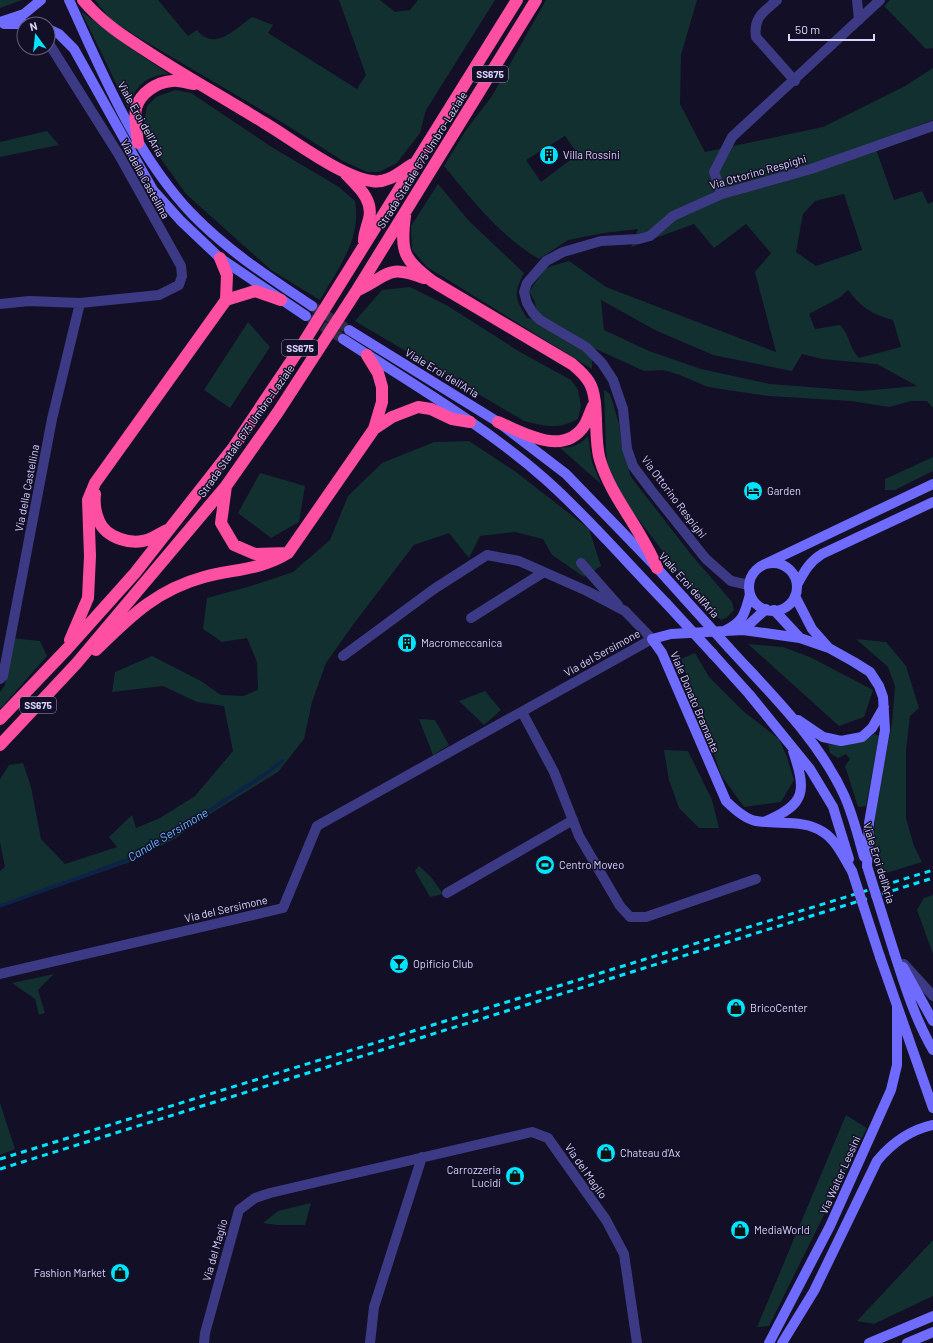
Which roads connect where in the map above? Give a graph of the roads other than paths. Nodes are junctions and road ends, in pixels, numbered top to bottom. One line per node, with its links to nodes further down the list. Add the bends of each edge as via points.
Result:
1 (41, 0): 10 (main road, via 24,14)
2 (69, 0): 17 (main road, Viale Eroi dell'Aria)
3 (83, 0): 15 (highway, via 92,12 111,28)
4 (517, 0): 18 (highway, Strada Statale 675 Umbro-Laziale / SS675)
5 (536, 0): 21 (highway, Strada Statale 675 Umbro-Laziale / SS675)
6 (777, 0): 14 (street, via 758,18 754,28 756,37)
7 (857, 0): 9 (street)
8 (880, 0): 9 (street)
9 (859, 20): 14 (street)
10 (0, 23): 11 (main road)
11 (16, 23)
12 (56, 33): 23 (main road, via 74,49 153,190)
13 (56, 55): 28 (street, Via della Castellina, via 119,155 181,266 182,276 179,285 159,295)
14 (795, 81): 20 (street, via 732,137 714,172)
15 (201, 86): 17 (highway, via 171,80 150,88 141,97 136,108); 19 (highway)
16 (933, 126): 20 (street, Via Ottorino Respighi, via 812,169)
17 (138, 143): 30 (main road, Viale Eroi dell'Aria, via 180,200 211,232 250,265)
18 (416, 163): 19 (highway, via 379,182); 22 (highway, Strada Statale 675 Umbro-Laziale / SS675)
19 (344, 172): 22 (highway, via 361,190 369,206 370,217 364,234)
20 (722, 194): 50 (street, Via Ottorino Respighi, via 673,216 650,236 601,241 563,252 546,261 527,283 524,292 527,303 540,320 586,347 613,380 622,409 627,449 633,466 646,484 706,559 731,581)
21 (406, 211): 24 (highway, via 402,236 405,255 415,268); 25 (highway, Strada Statale 675 Umbro-Laziale / SS675)
22 (364, 246): 43 (highway, Strada Statale 675 Umbro-Laziale / SS675, via 233,448)
23 (220, 258): 26 (highway, via 227,275); 27 (main road)
24 (432, 281): 25 (highway, via 396,270); 35 (highway, via 572,364 590,382)
25 (357, 290): 41 (highway, Strada Statale 675 Umbro-Laziale / SS675, via 278,412)
26 (226, 300): 27 (highway, via 254,291); 39 (highway)
27 (281, 300): 31 (main road)
28 (80, 303): 29 (street, Via della Castellina); 63 (street, Via della Castellina, via 52,419 3,676)
29 (0, 304)
30 (312, 306)
31 (306, 316)
32 (349, 330): 37 (main road, Viale Eroi dell'Aria)
33 (343, 339): 34 (main road)
34 (367, 355): 36 (main road); 38 (highway, via 382,387 382,402)
35 (594, 403): 37 (highway, via 585,425 575,436 563,441 549,442); 47 (highway, via 595,438 599,460 606,478 649,547)
36 (470, 422): 38 (highway, via 452,419 431,409 418,408 392,417); 68 (main road, bridge, via 545,479 666,604 749,694)
37 (498, 422): 47 (main road, Viale Eroi dell'Aria, via 566,474)
38 (374, 429): 44 (highway)
39 (95, 483): 43 (highway, via 94,503 99,522 108,532 120,539 134,542 147,540); 60 (highway, via 88,500 88,598)
40 (933, 484): 46 (main road)
41 (226, 486): 44 (highway, via 221,523 234,545 255,554); 62 (highway, Strada Statale 675 Umbro-Laziale / SS675)
42 (933, 502): 49 (main road, via 822,554 804,570)
43 (170, 529): 60 (highway, Strada Statale 675 Umbro-Laziale / SS675, via 136,573)
44 (288, 553): 62 (highway, via 274,562 204,577 171,588 136,611 96,651)
45 (581, 563): 52 (street)
46 (763, 565): 49 (main road, via 778,563 786,566 792,571); 50 (main road, via 753,573)
47 (657, 568): 66 (main road, Viale Eroi dell'Aria, bridge)
48 (544, 572): 52 (street, Via del Sersimone); 54 (street); 61 (street, Via del Sersimone, via 519,561 487,555)
49 (797, 585): 51 (main road)
50 (750, 590): 53 (main road, Viale Donato Bramante, via 754,601); 56 (main road, via 742,618 736,625)
51 (795, 596): 53 (main road, via 787,606); 59 (main road, Viale Donato Bramante, via 812,629)
52 (622, 609): 58 (street, Via del Sersimone)
53 (770, 610): 55 (main road); 57 (main road, Viale Donato Bramante)
54 (471, 618)
55 (743, 630): 56 (main road, Viale Donato Bramante); 57 (main road, Viale Donato Bramante)
56 (724, 631): 58 (main road, Viale Donato Bramante, via 671,634)
57 (800, 638): 59 (main road, Viale Donato Bramante)
58 (652, 639): 65 (street, Via del Sersimone); 71 (main road, Viale Donato Bramante, via 662,653 726,801 735,810 755,821)
59 (829, 648): 64 (main road, Viale Donato Bramante, via 870,672 879,686)
60 (67, 649): 67 (highway, Strada Statale 675 Umbro-Laziale / SS675)
61 (343, 656)
62 (76, 664): 69 (highway, Strada Statale 675 Umbro-Laziale / SS675)
63 (0, 679)
64 (884, 707): 66 (main road, via 872,728 862,736 841,741 823,738); 72 (main road, Viale Donato Bramante, via 885,730 869,823)
65 (522, 712): 70 (street, via 554,772); 77 (street, Via del Sersimone, via 317,826 283,908)
66 (790, 715): 72 (main road, Viale Eroi dell'Aria, via 817,751 844,795)
67 (0, 718)
68 (790, 744): 71 (main road, via 801,778 800,796 786,812); 73 (main road, via 810,769 833,807)
69 (0, 745)
70 (573, 820): 74 (street, via 579,836 616,899 630,917 646,917); 75 (street)
71 (764, 822): 73 (main road, Viale Donato Bramante, via 812,826 823,832 833,841)
72 (867, 866): 76 (main road, Viale Eroi dell'Aria, bridge)
73 (852, 871): 79 (main road, bridge)
74 (756, 879)
75 (447, 893)
76 (894, 952): 78 (main road); 81 (main road, via 909,1000 921,1030)
77 (0, 974)
78 (927, 995): 80 (main road)
79 (897, 1006): 82 (main road); 90 (main road, Via Walter Lessini, via 897,1065 891,1090 830,1226)
80 (933, 1021)
81 (933, 1050)
82 (933, 1108)
83 (933, 1125): 91 (main road, via 905,1135 888,1148 877,1161 814,1291)
84 (422, 1157): 87 (street, Via del Maglio, via 270,1193 255,1198 239,1210); 88 (street, via 374,1307); 89 (street, Via del Maglio, via 532,1132 548,1138 606,1220 624,1254)
85 (933, 1316): 92 (main road)
86 (933, 1332): 93 (main road)
87 (204, 1343)
88 (370, 1343)
89 (637, 1343)
90 (768, 1343)
91 (782, 1343)
92 (869, 1343)
93 (908, 1343)

